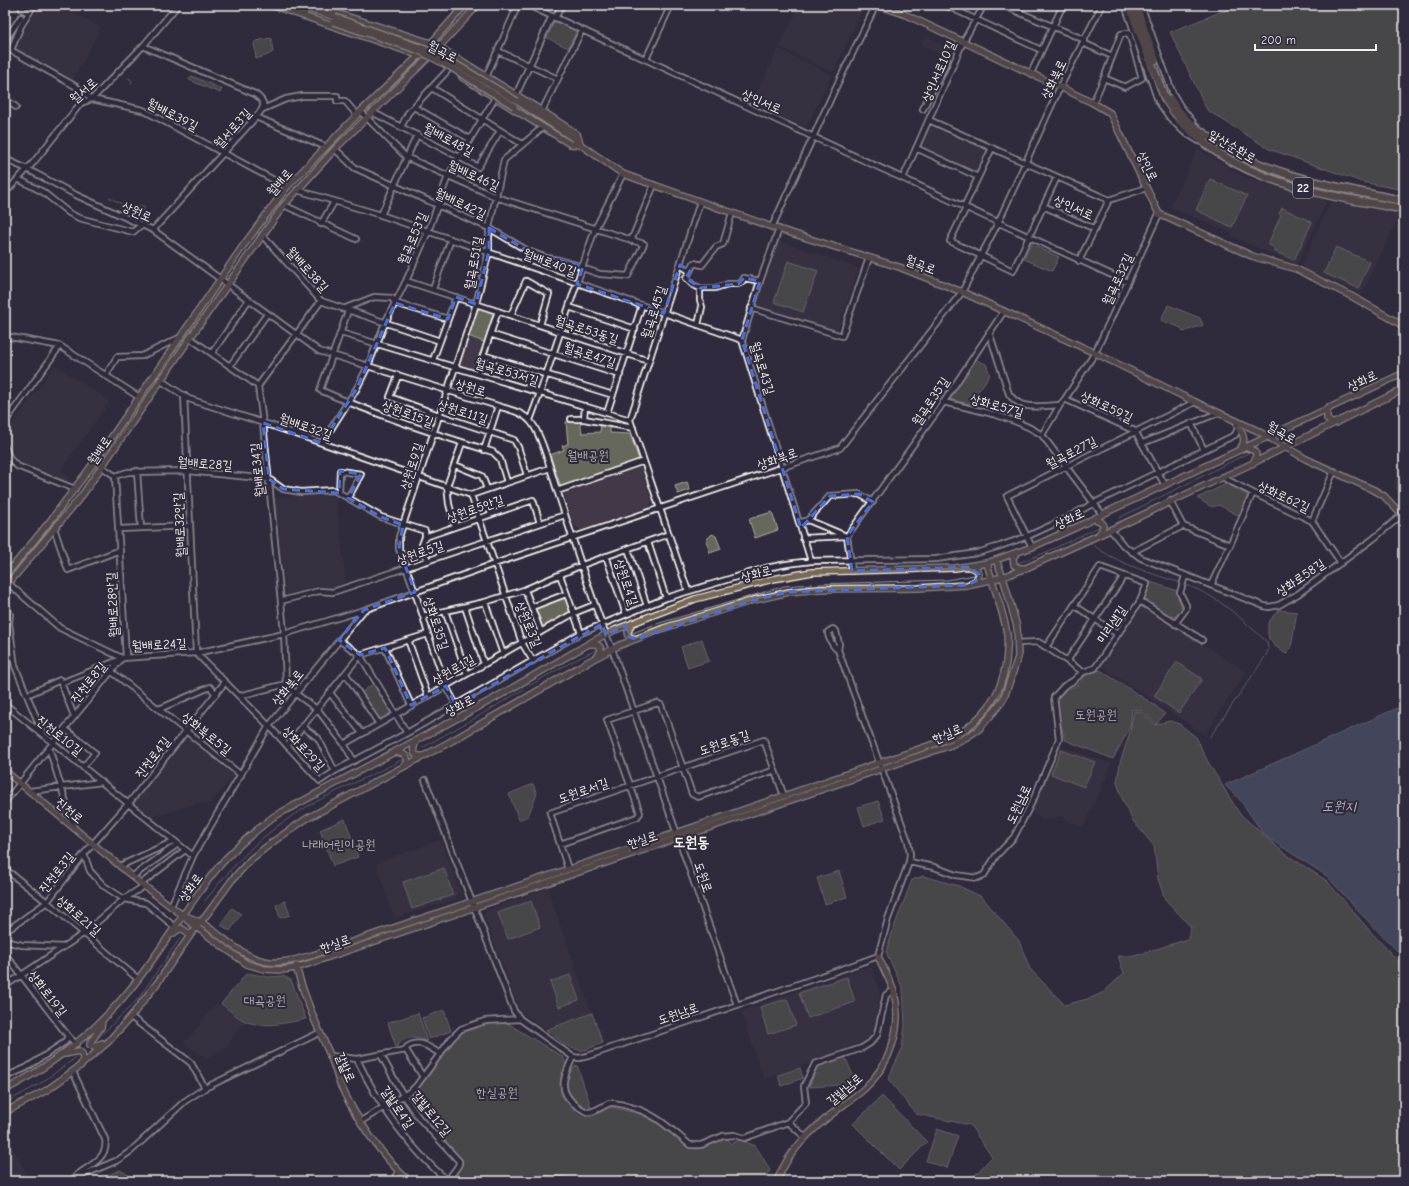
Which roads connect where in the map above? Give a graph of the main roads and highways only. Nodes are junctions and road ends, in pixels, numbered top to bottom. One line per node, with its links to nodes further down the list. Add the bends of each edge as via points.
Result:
1 (271, 5): 12 (main road)
2 (282, 5): 9 (main road, 월곡로)
3 (296, 5): 9 (main road, 월곡로)
4 (311, 5): 10 (main road)
5 (465, 5): 10 (main road, 월배로)
6 (478, 5): 11 (main road, 월배로)
7 (877, 5): 19 (main road, 상인로, via 904,14 1110,113 1159,214 1252,256 1296,269 1399,323)
8 (1135, 7): 15 (highway, 앞산순환로 / 22, via 1169,97 1182,115)
9 (334, 20): 14 (main road, 월곡로, bridge, via 420,51)
10 (431, 43): 11 (main road); 12 (main road, 월배로)
11 (439, 47): 13 (main road, 월배로); 14 (main road)
12 (419, 55): 13 (main road); 37 (main road, 월배로, via 287,187 243,246 74,490)
13 (427, 58): 16 (main road, via 441,64 570,144); 41 (main road, 월배로, via 335,149 284,205 83,494)
14 (516, 100): 16 (main road, 월곡로); 16 (main road, via 542,111 577,134)
15 (1211, 143): 17 (highway, 앞산순환로 / 22, via 1278,171 1331,186); 18 (highway, 앞산순환로 / 22, via 1241,167 1287,185 1350,200)
16 (581, 145): 25 (main road, 월곡로, via 623,174 772,227 899,267 962,292 1095,352)
17 (1404, 201)
18 (1404, 209)
19 (1404, 329)
20 (1404, 373): 22 (main road, 상화로)
21 (1404, 389): 23 (main road, 상화로)
22 (1330, 407): 23 (main road, via 1327,419 1331,423); 25 (main road, 상화로)
23 (1336, 423): 26 (main road, 상화로)
24 (1238, 428): 27 (main road, via 1244,439)
25 (1269, 437): 26 (main road, 월곡로); 27 (main road, 상화로)
26 (1286, 446): 28 (main road, 상화로); 29 (main road, 월곡로, via 1306,459 1384,496)
27 (1242, 448): 28 (main road, via 1255,451 1256,459); 30 (main road, 상화로)
28 (1253, 463): 31 (main road, 상화로)
29 (1403, 516)
30 (1094, 519): 31 (main road, via 1103,524); 32 (main road, 상화로)
31 (1098, 536): 36 (main road, 상화로)
32 (1017, 553): 33 (main road, 상화로); 36 (main road, via 1013,557 1014,565)
33 (996, 560): 34 (main road, 상화로); 38 (main road, 한실로)
34 (987, 563): 35 (main road, 상화로); 39 (main road, 한실로)
35 (969, 566): 40 (main road, via 976,569 979,574 976,580); 42 (main road, 상화로, via 812,572 695,599)
36 (1025, 568): 38 (main road, 상화로)
37 (5, 576)
38 (1003, 577): 39 (main road, 상화로); 51 (main road, 한실로, via 1017,627 1018,657 1004,698 979,729 951,745)
39 (991, 580): 40 (main road, 상화로); 51 (main road, 한실로, via 1003,614 1008,649 1004,674 994,700 976,722 954,737)
40 (969, 584): 43 (main road, 상화로, via 789,592 747,602)
41 (7, 586)
42 (632, 623): 43 (main road, via 628,632 629,637); 44 (main road, 상화로)
43 (636, 639): 45 (main road, 상화로)
44 (588, 644): 45 (main road, via 600,647); 46 (main road, 상화로)
45 (596, 658): 48 (main road, 상화로)
46 (417, 740): 47 (main road, 상화로); 48 (main road, via 414,752 417,756)
47 (395, 752): 49 (main road, via 407,757 408,762); 52 (main road, 상화로, via 273,817 248,836 216,869)
48 (423, 756): 49 (main road, 상화로)
49 (404, 766): 54 (main road, 상화로, via 306,819 274,841 232,880)
50 (5, 771): 52 (main road, 진천로)
51 (678, 836): 59 (main road, 한실로, via 568,869); 60 (main road, 한실로, via 474,909)
52 (182, 915): 53 (main road, 한실로); 54 (main road, 한실로); 57 (main road, 상화로)
53 (188, 921): 55 (main road, 한실로); 56 (main road, via 191,930)
54 (200, 922): 55 (main road, 상화로); 59 (main road, 한실로, via 252,957 271,962)
55 (196, 927): 56 (main road, 상화로); 60 (main road, 한실로, via 247,964 264,969)
56 (189, 937): 57 (main road, via 181,928); 62 (main road, 상화로, via 158,982)
57 (167, 939): 61 (main road, 상화로, via 128,993)
58 (878, 956): 68 (main road, 갈밭남로, via 893,991 897,1012 894,1040 887,1058 865,1088 805,1137 781,1169)
59 (294, 960): 60 (main road, 갈밭로)
60 (296, 968): 67 (main road, 갈밭로, via 340,1084 361,1121 399,1172)
61 (102, 1021): 62 (main road, via 101,1027 90,1040 92,1046 97,1046); 63 (main road, 상화로)
62 (119, 1030): 64 (main road, 상화로)
63 (61, 1055): 64 (main road, via 79,1051 83,1059); 65 (main road, 상화로)
64 (80, 1066): 66 (main road, 상화로, via 47,1090)
65 (5, 1090)
66 (5, 1112)
67 (409, 1181)
68 (777, 1181)

